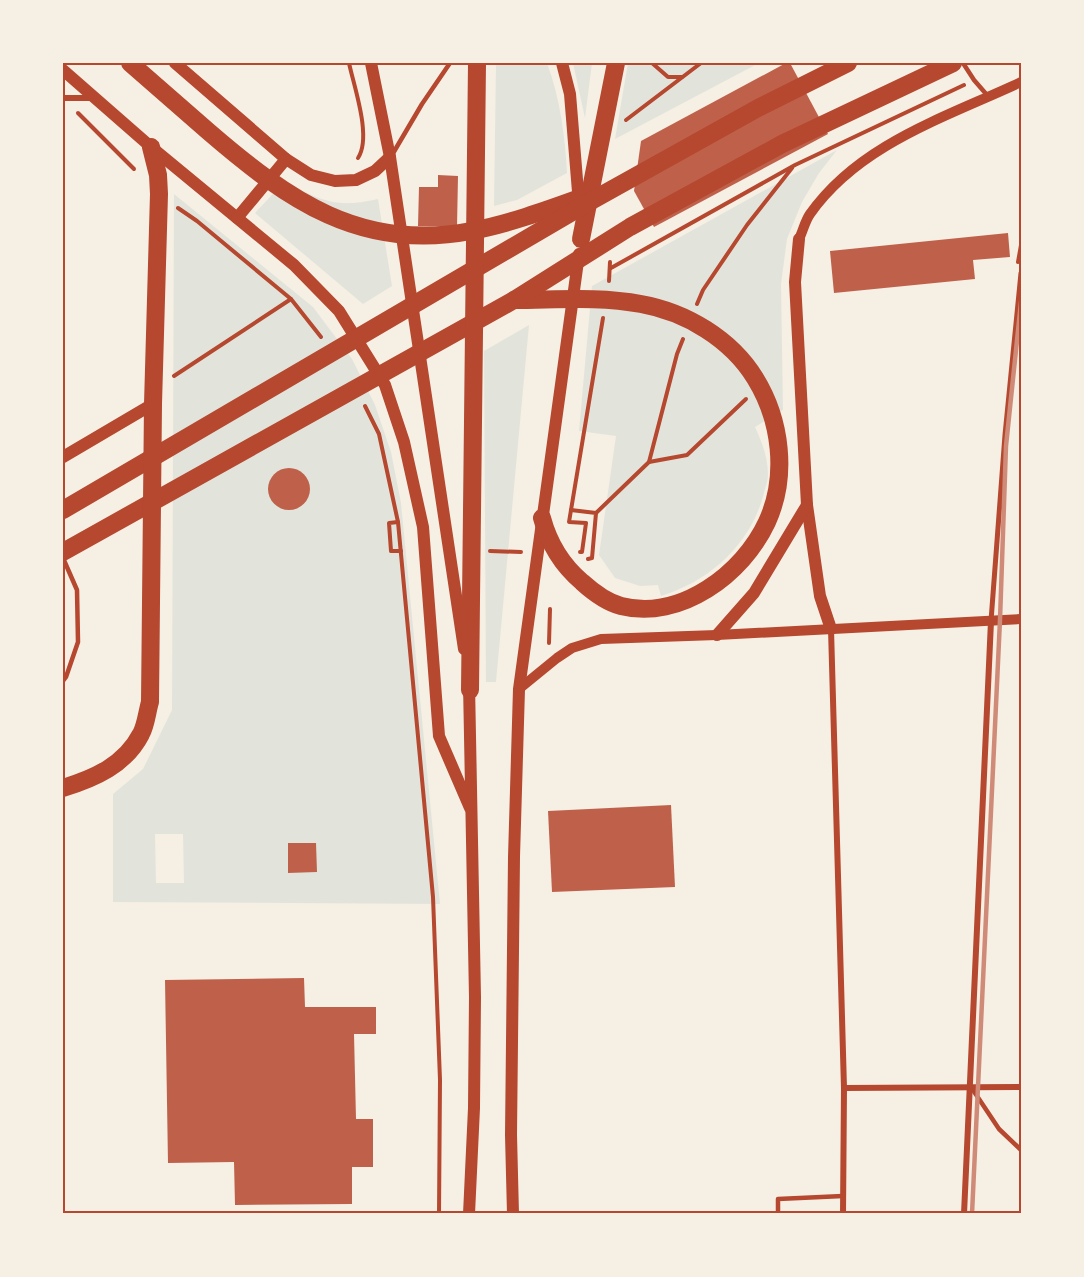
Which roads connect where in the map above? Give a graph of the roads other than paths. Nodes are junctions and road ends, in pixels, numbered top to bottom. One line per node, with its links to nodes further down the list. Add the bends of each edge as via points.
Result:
1 (130, 63): 21 (highway, via 252,169 314,209 363,228 400,234 470,232 514,221)
2 (175, 63): 20 (main road)
3 (371, 63): 19 (main road)
4 (450, 63): 19 (lane)
5 (477, 63): 40 (highway)
6 (562, 63): 23 (main road, via 570,94)
7 (616, 63): 23 (highway)
8 (820, 63): 17 (highway)
9 (848, 63): 17 (highway)
10 (953, 63): 26 (highway, via 782,144 630,226)
11 (963, 63): 14 (lane)
12 (63, 70): 16 (main road)
13 (1021, 82): 14 (street)
14 (989, 97): 24 (street, via 892,142 863,160 809,216)
15 (63, 98): 16 (street)
16 (96, 98): 18 (main road)
17 (758, 108): 21 (highway)
18 (151, 147): 22 (main road); 27 (highway, via 159,194)
19 (390, 158): 20 (main road, via 356,180 335,181 311,175); 40 (main road)
20 (286, 159): 22 (main road)
21 (624, 182): 30 (highway)
22 (237, 218): 42 (main road, via 294,265 339,311 385,385 404,442 423,527 439,735)
23 (582, 239): 31 (main road)
24 (799, 239): 29 (main road, via 795,282)
25 (1021, 273): 35 (street)
26 (514, 300): 31 (highway, via 633,303 657,308 706,330 733,351 753,376 769,404 778,436 779,471 764,528 722,578 700,594 675,604 634,607 609,601 585,585 566,565); 32 (highway)
27 (154, 397): 28 (main road); 41 (highway, via 150,702 142,733 124,757 108,771)
28 (63, 457)
29 (807, 505): 36 (main road, via 818,586); 37 (main road, via 754,593)
30 (63, 510)
31 (542, 518): 39 (main road)
32 (63, 552)
33 (63, 558): 38 (lane, via 77,590 78,642)
34 (1021, 619): 35 (street)
35 (992, 621): 36 (street); 43 (street)
36 (831, 629): 37 (street); 45 (street)
37 (717, 635): 39 (street, via 586,642 557,658)
38 (63, 681)
39 (519, 689): 49 (main road, via 514,857)
40 (470, 690): 42 (main road)
41 (63, 788)
42 (472, 815): 48 (main road, via 474,1030)
43 (971, 1087): 44 (street); 45 (street); 46 (lane, via 999,1129); 52 (street)
44 (1021, 1087)
45 (844, 1088): 47 (street)
46 (1021, 1150)
47 (843, 1196): 50 (lane, via 778,1199); 51 (street)
48 (469, 1214)
49 (513, 1214)
50 (778, 1214)
51 (843, 1214)
52 (964, 1214)

